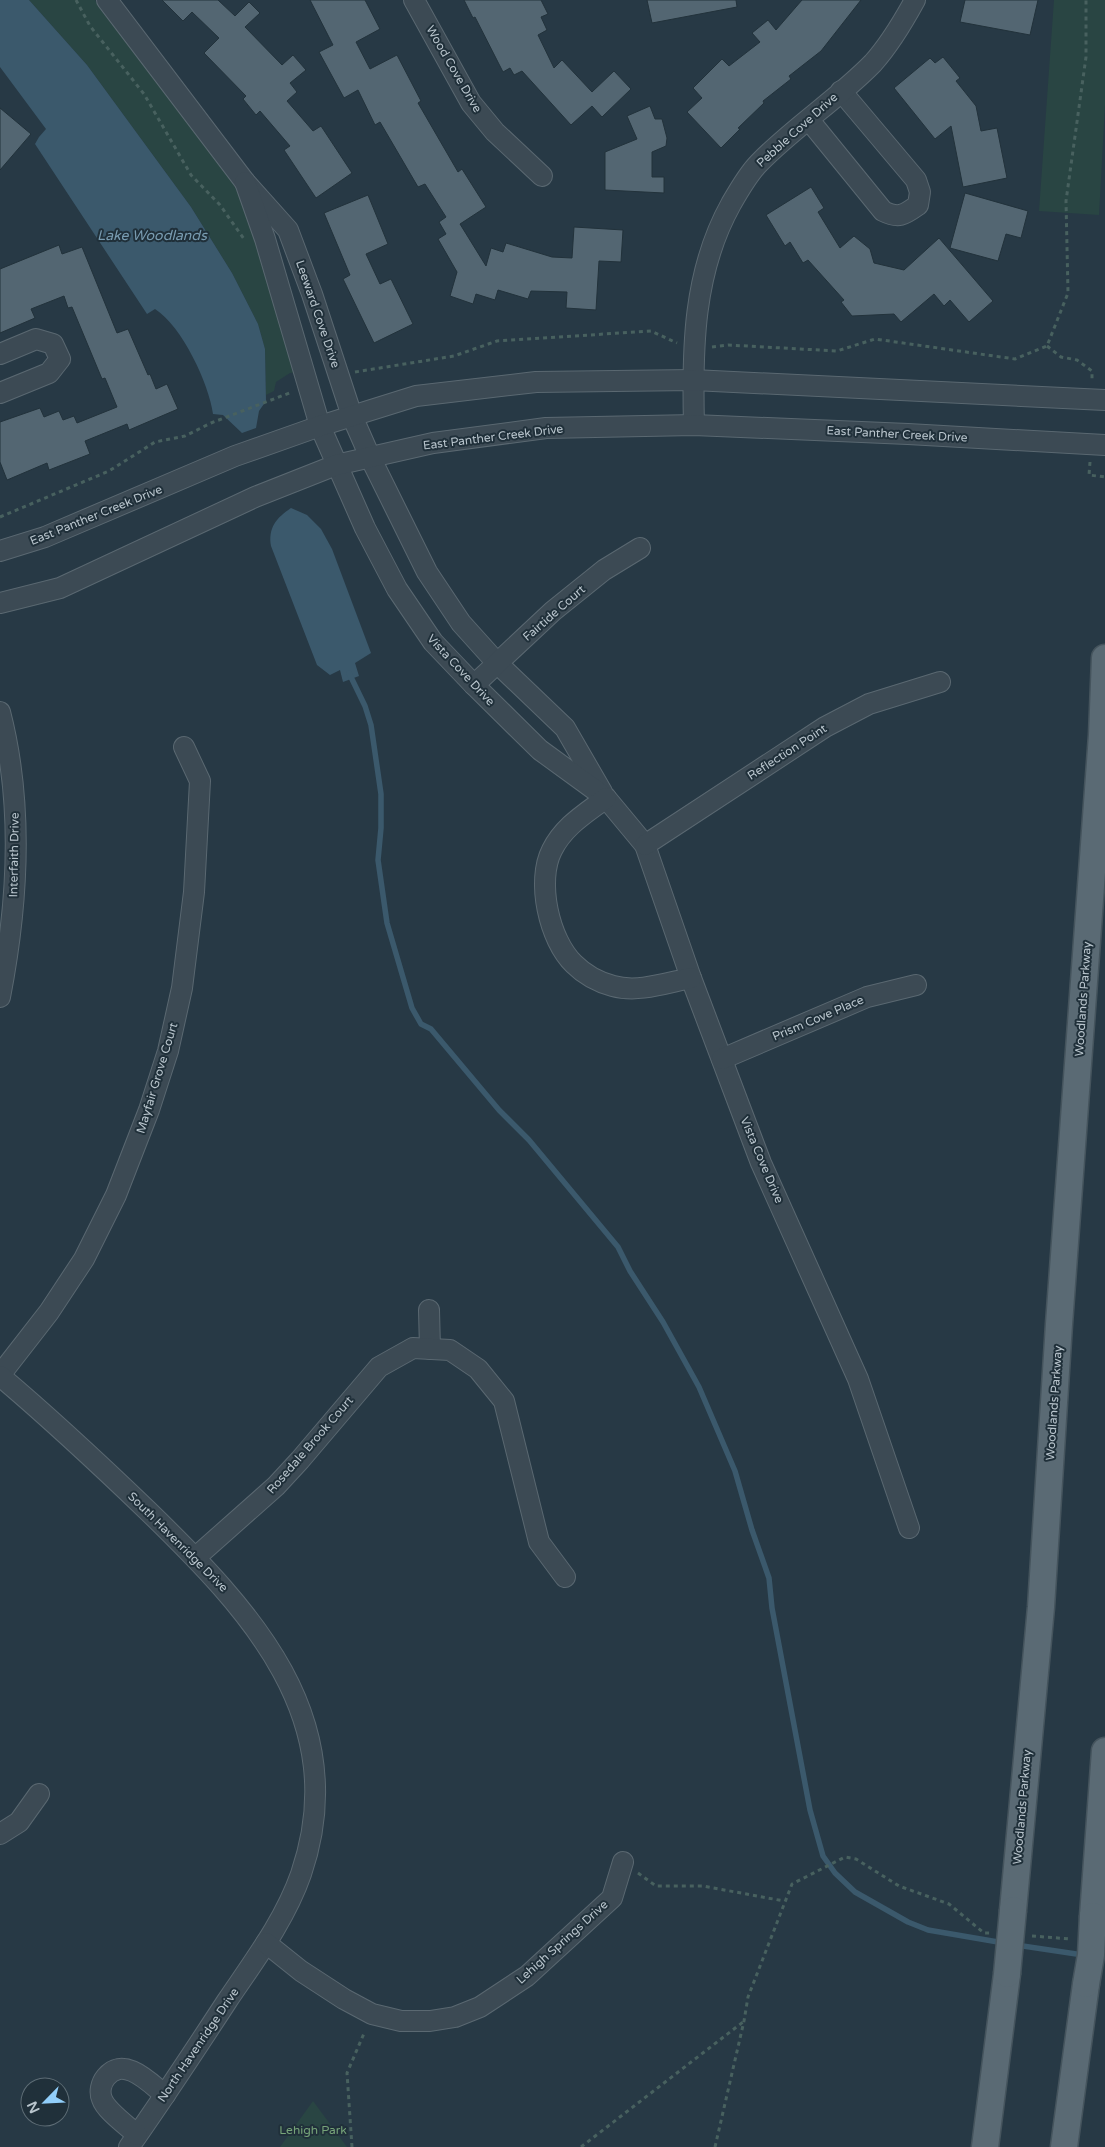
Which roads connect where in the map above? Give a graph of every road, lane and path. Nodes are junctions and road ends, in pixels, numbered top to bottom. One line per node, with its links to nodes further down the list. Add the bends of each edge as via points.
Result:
1 (76, 0): 10 (path, via 90,26 144,94 191,175 220,205)
2 (107, 0): 9 (street, Leeward Cove Drive)
3 (414, 0): 8 (street, Wood Cove Drive, via 471,103 495,132)
4 (915, 0): 6 (street, Pebble Cove Drive, via 898,31 873,63)
5 (1086, 0): 11 (path, via 1086,57 1066,201 1068,293 1047,346 1015,359 875,339 837,351 728,345)
6 (840, 91): 7 (street, Pebble Cove Drive); 7 (street, via 916,180 920,192 918,205 906,214 894,216 883,211)
7 (809, 120): 11 (street, Pebble Cove Drive, via 757,164 718,228 700,291)
8 (542, 176)
9 (245, 182): 13 (street, Leeward Cove Drive, via 288,230); 15 (street, Leeward Cove Drive)
10 (247, 244)
11 (695, 348): 13 (path, via 651,332 498,341 454,356); 14 (street, Pebble Cove Drive)
12 (0, 354): 17 (street, via 36,339 53,344 60,360 49,373)
13 (338, 374): 20 (street, Leeward Cove Drive)
14 (693, 380): 19 (street, East Panther Creek Drive); 20 (street, East Panther Creek Drive, via 536,382 416,396); 21 (street, Pebble Cove Drive)
15 (309, 384): 18 (path); 22 (street, Leeward Cove Drive)
16 (288, 386): 18 (path)
17 (0, 393)
18 (288, 394): 26 (path, via 185,436 155,442 109,471)
19 (1105, 400)
20 (352, 416): 22 (street, East Panther Creek Drive); 24 (street, Leeward Cove Drive)
21 (694, 425): 23 (street, East Panther Creek Drive); 24 (street, East Panther Creek Drive, via 546,428 433,443)
22 (320, 426): 25 (street, Vista Cove Drive); 28 (street, East Panther Creek Drive, via 236,456 45,537)
23 (1105, 445)
24 (370, 457): 25 (street, East Panther Creek Drive); 31 (street, Vista Cove Drive, via 427,572 461,623)
25 (336, 465): 29 (street, East Panther Creek Drive, via 255,497 60,588); 33 (street, Vista Cove Drive, via 398,589 433,642)
26 (0, 517)
27 (640, 548): 31 (street, Fairtide Court, via 604,570 552,611)
28 (0, 552)
29 (0, 603)
30 (1105, 658): 64 (main road, Woodlands Parkway, bridge, via 1041,1607 1007,1974)
31 (497, 663): 33 (street, Fairtide Court); 36 (street, Vista Cove Drive, via 565,728)
32 (940, 682): 37 (street, Reflection Point, via 868,704 825,727)
33 (474, 685): 36 (street, Vista Cove Drive, via 540,750)
34 (0, 712): 40 (street, Interfaith Drive, via 10,756 16,867)
35 (184, 746): 44 (street, Mayfair Grove Court, via 200,781 194,892 182,988 168,1051 116,1195 84,1259 49,1312)
36 (606, 798): 37 (street, Vista Cove Drive); 38 (street, via 564,830 551,852 545,897 560,944 572,963 590,977 614,986 643,988)
37 (645, 844): 38 (street, Vista Cove Drive)
38 (691, 978): 41 (street, Vista Cove Drive)
39 (916, 985): 41 (street, Prism Cove Place, via 867,997)
40 (0, 997)
41 (722, 1059): 45 (street, Vista Cove Drive, via 762,1163 858,1379)
42 (428, 1310): 43 (street)
43 (430, 1349): 46 (street, Rosedale Brook Court, via 413,1348 379,1367 276,1486); 47 (street, Rosedale Brook Court, via 450,1350 478,1369 504,1401 539,1542)
44 (0, 1375): 46 (street, South Havenridge Drive)
45 (910, 1528)
46 (196, 1557): 56 (street, South Havenridge Drive, via 256,1629 276,1660 305,1720 312,1749 316,1778 310,1840 300,1876)
47 (565, 1577)
48 (1105, 1751): 65 (main road, bridge, via 1091,1955)
49 (39, 1794): 50 (street, via 19,1822)
50 (0, 1834)
51 (623, 1862): 52 (path, via 656,1886 703,1886); 57 (street, Lehigh Springs Drive, via 612,1898 505,1992 455,2017 401,2021)
52 (784, 1900): 53 (path, via 792,1884 845,1857 856,1859 898,1886 949,1904 984,1933); 58 (path, via 748,1997)
53 (993, 1933)
54 (1030, 1936): 55 (path)
55 (1077, 1939)
56 (266, 1943): 57 (street, Lehigh Springs Drive, via 301,1971); 59 (street, North Havenridge Drive)
57 (372, 2014): 61 (path, via 347,2073)
58 (744, 2021): 62 (path); 63 (path)
59 (165, 2095): 60 (street, North Havenridge Drive); 60 (street, via 130,2070 116,2070 105,2078 102,2100)
60 (133, 2141)
61 (352, 2147)
62 (581, 2147)
63 (715, 2147)
64 (985, 2147)
65 (1064, 2147)

